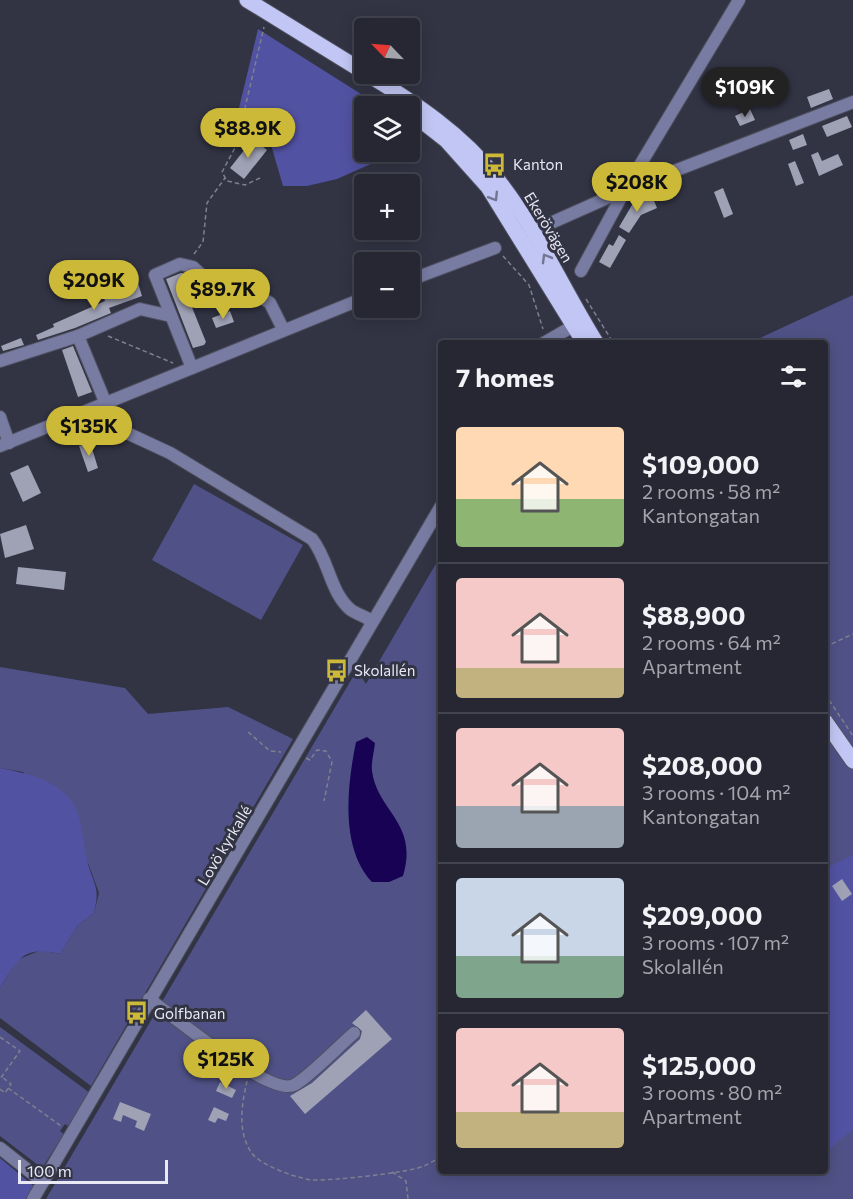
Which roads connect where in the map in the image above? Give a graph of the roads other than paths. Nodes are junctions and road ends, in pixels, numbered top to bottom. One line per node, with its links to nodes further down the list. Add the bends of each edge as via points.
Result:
1 (247, 0): 3 (main road, Ekerövägen)
2 (739, 0): 9 (street)
3 (354, 66)
4 (379, 84): 6 (main road, Ekerövägen)
5 (385, 84): 10 (main road, Ekerövägen, via 453,132 498,180)
6 (392, 96)
7 (853, 102): 9 (street)
8 (420, 119): 10 (main road, Ekerövägen, one-way to 10, via 446,140 481,178)
9 (625, 190): 10 (street); 12 (street)
10 (525, 234): 16 (main road, Ekerövägen)
11 (495, 248): 13 (street)
12 (581, 271)
13 (420, 276)
14 (354, 302): 17 (street)
15 (171, 316): 17 (street, via 155,275 180,264 193,267 208,281 256,294 270,303); 18 (street, via 140,309); 23 (street)
16 (578, 323): 19 (street); 20 (main road, Ekerövägen); 21 (main road, Ekerövägen)
17 (283, 329): 23 (street)
18 (78, 336): 22 (street); 24 (street)
19 (548, 340)
20 (584, 340)
21 (593, 340)
22 (0, 361)
23 (189, 368): 24 (street)
24 (102, 405): 26 (street); 28 (street, via 114,428 170,453 312,539 320,548 336,590 351,609)
25 (0, 417): 26 (street)
26 (5, 444)
27 (438, 511): 28 (street, Lovö kyrkallé)
28 (372, 621): 31 (street, Lovö kyrkallé)
29 (828, 725): 30 (main road)
30 (853, 761)
31 (149, 999): 32 (street, via 178,1015 249,1071 279,1086 293,1086); 34 (street, Lovö kyrkallé)
32 (354, 1033)
33 (0, 1148): 34 (street)
34 (43, 1182): 35 (street, Lovö kyrkallé)
35 (33, 1199)

